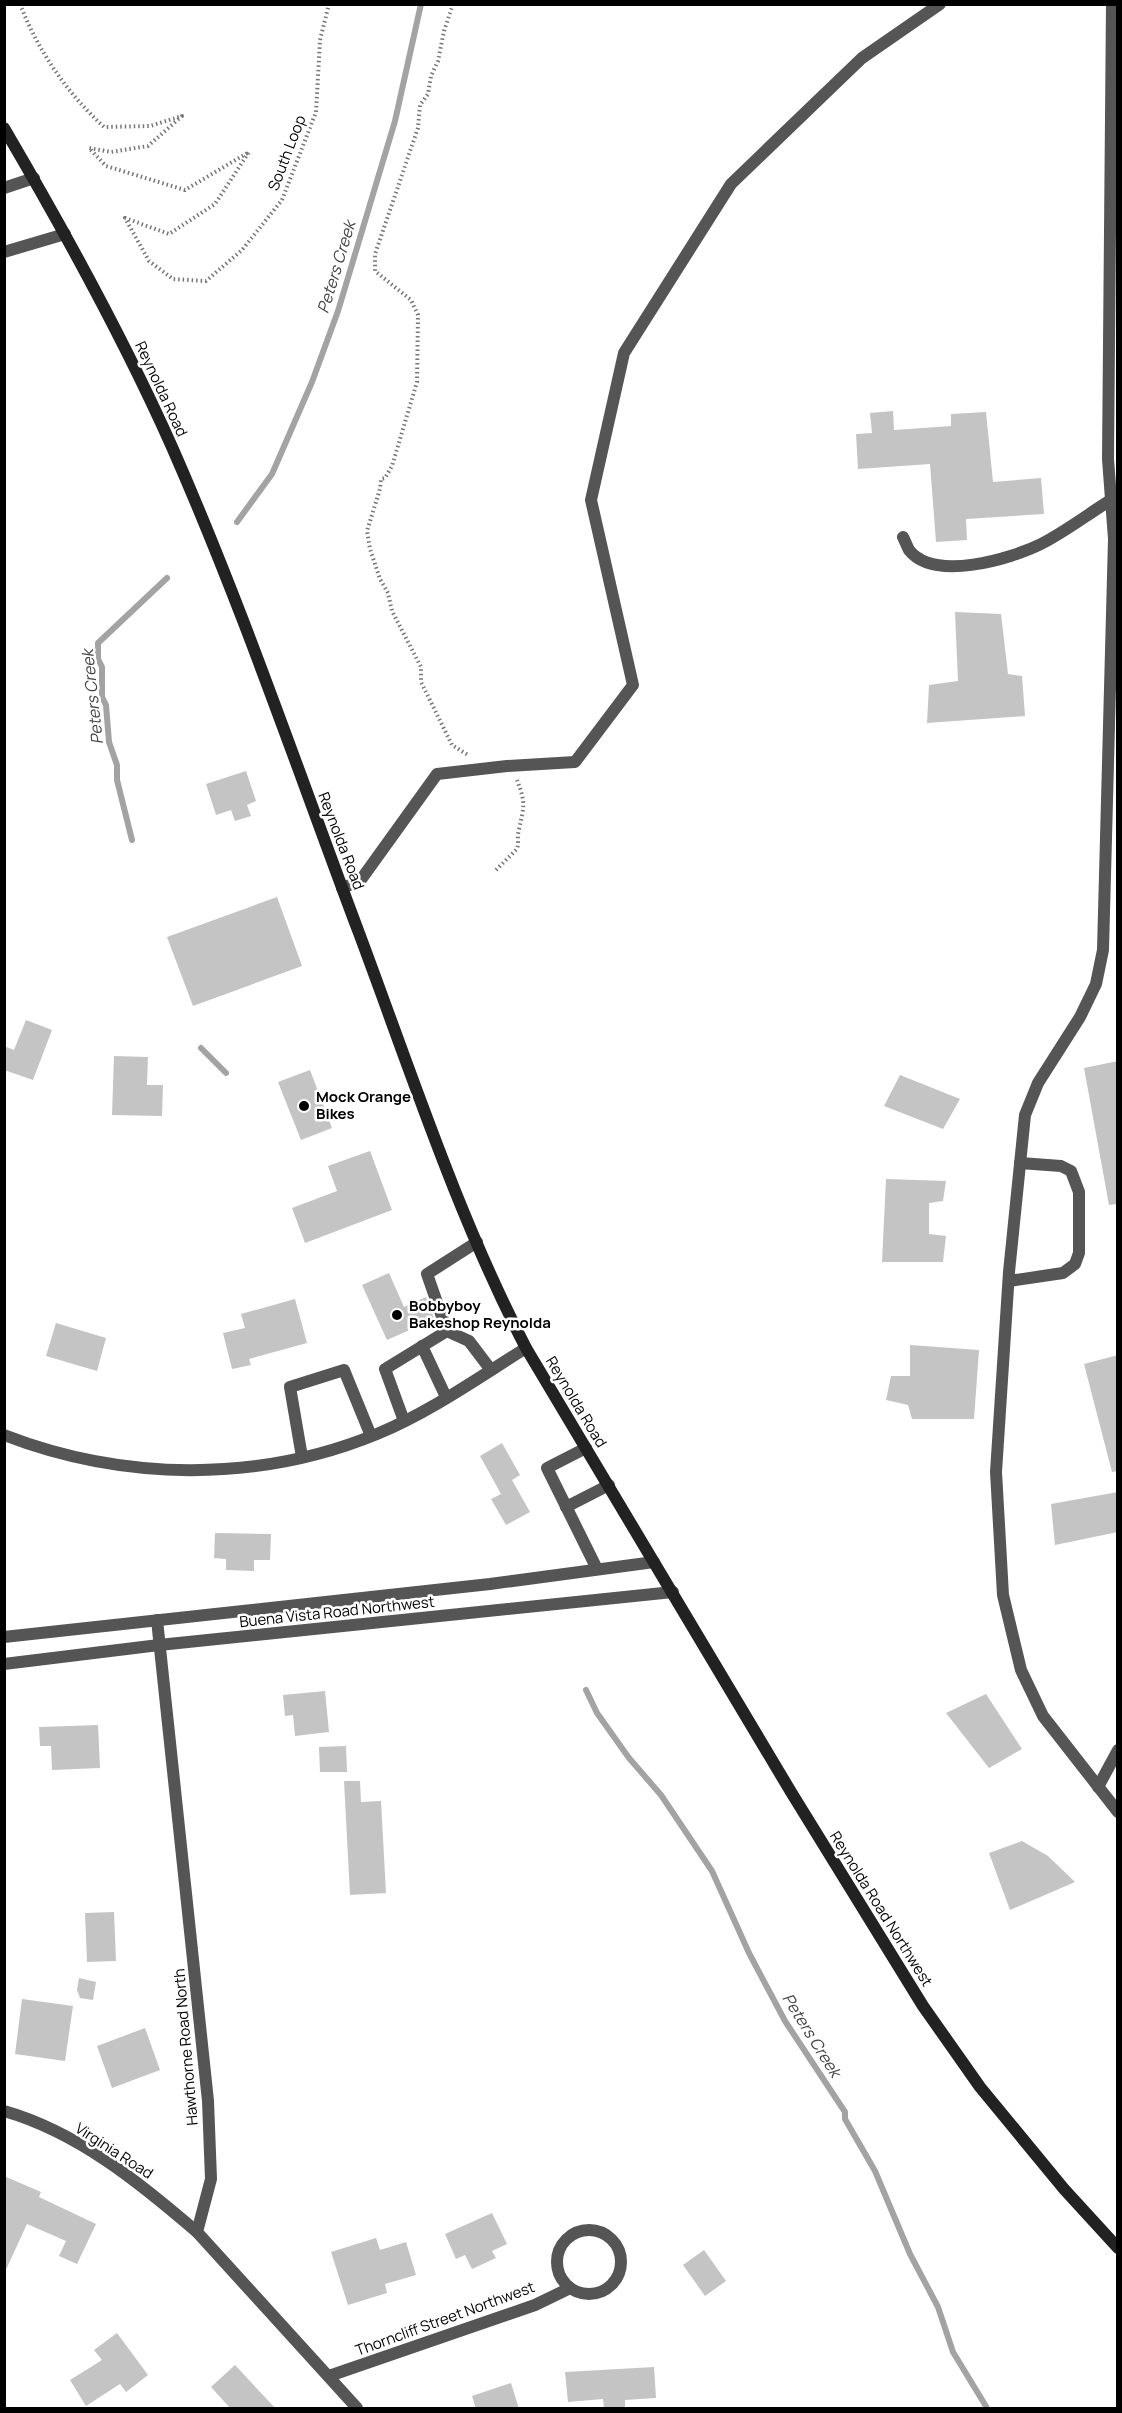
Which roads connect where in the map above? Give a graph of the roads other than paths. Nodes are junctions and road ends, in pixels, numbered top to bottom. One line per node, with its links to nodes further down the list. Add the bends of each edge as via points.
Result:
1 (940, 4): 11 (street, via 862,58 731,184 624,353 591,500 633,686 575,762 437,774 360,881)
2 (1112, 4): 8 (street)
3 (4, 128): 4 (main road, Reynolda Road)
4 (34, 178): 5 (street); 6 (main road, Reynolda Road)
5 (4, 188)
6 (65, 234): 7 (street); 11 (main road, Reynolda Road, via 110,316 219,560)
7 (4, 252)
8 (1113, 460): 9 (street)
9 (1111, 500): 10 (street, via 1042,544 979,565 928,562 910,551); 12 (street, via 1114,539 1103,950 1096,984 1038,1083 1024,1115)
10 (903, 537)
11 (342, 888): 13 (main road, Reynolda Road)
12 (1020, 1163): 14 (street); 14 (street, via 1061,1166 1071,1171 1079,1192 1079,1252 1074,1264 1063,1273)
13 (477, 1242): 15 (street, via 427,1274); 17 (main road, Reynolda Road)
14 (1009, 1281): 35 (street, via 996,1472 1003,1595 1021,1670 1043,1716)
15 (447, 1331): 16 (street); 18 (street, via 469,1341)
16 (422, 1346): 19 (street); 20 (street, via 385,1369)
17 (526, 1348): 18 (street); 23 (main road, Reynolda Road)
18 (491, 1370): 19 (street)
19 (446, 1397): 20 (street)
20 (404, 1421): 22 (street)
21 (4, 1436): 24 (street, via 82,1460 138,1469 241,1468)
22 (371, 1436): 24 (street); 24 (street, via 344,1370 290,1387)
23 (586, 1448): 25 (main road, Reynolda Road); 26 (street, via 547,1468)
24 (302, 1457)
25 (609, 1485): 26 (street); 27 (main road, Reynolda Road)
26 (566, 1506): 28 (street)
27 (654, 1562): 28 (street, Buena Vista Road Northwest); 29 (main road, Reynolda Road Northwest)
28 (597, 1569): 30 (street, Buena Vista Road Northwest)
29 (674, 1592): 32 (street, Buena Vista Road Northwest); 39 (main road, Reynolda Road Northwest, via 791,1792 941,2033 980,2087)
30 (157, 1620): 31 (street, Buena Vista Road Northwest); 32 (street, Hawthorne Road North)
31 (4, 1637)
32 (159, 1645): 33 (street, Buena Vista Road Northwest); 38 (street, Hawthorne Road North, via 208,2101 211,2179)
33 (4, 1664)
34 (1118, 1750): 35 (street)
35 (1098, 1787): 36 (street)
36 (1118, 1812)
37 (4, 2111): 38 (street, Virginia Road, via 59,2133 104,2160 152,2193)
38 (197, 2232): 41 (street)
39 (1118, 2248)
40 (570, 2288): 40 (street, via 557,2265 558,2252 566,2240 590,2230 611,2238 622,2260 614,2283 593,2295); 41 (street, Thorncliff Street Northwest, via 535,2305)
41 (329, 2376): 42 (street)
42 (357, 2409)

